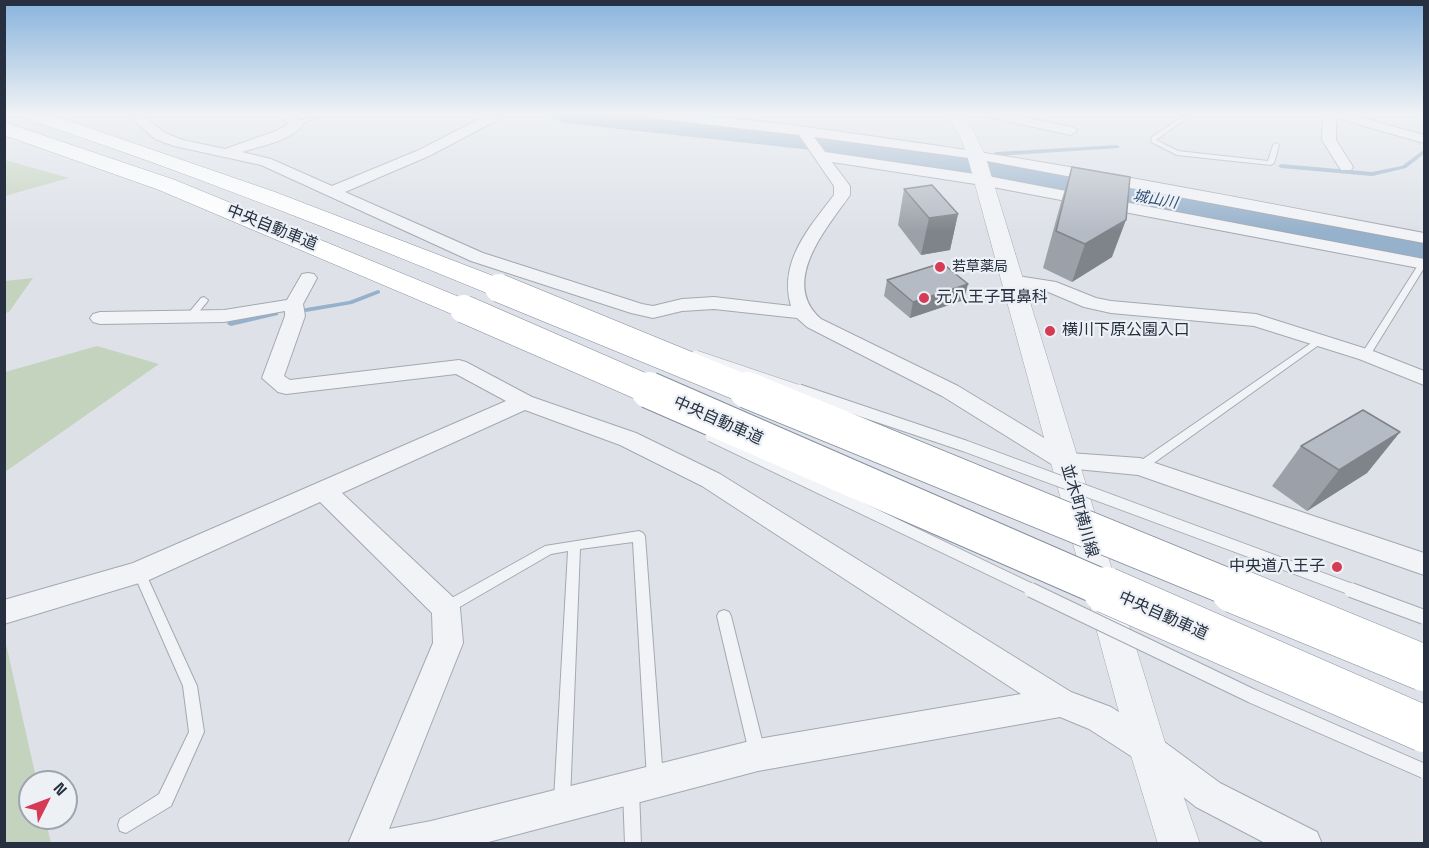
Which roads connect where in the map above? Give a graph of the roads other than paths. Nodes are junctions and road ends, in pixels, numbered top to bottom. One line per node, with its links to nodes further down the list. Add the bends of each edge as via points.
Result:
1 (818, 153): 25 (street, via 843,186 842,195 809,239 797,270 796,291)
2 (81, 154): 24 (highway, 中央自動車道, via 167,185)
3 (152, 154): 21 (highway, 中央自動車道)
4 (230, 154): 16 (street, via 272,165)
5 (422, 154): 16 (street)
6 (824, 154): 15 (street)
7 (907, 154): 15 (street)
8 (974, 154): 15 (street, 並木町横川線)
9 (1182, 154): 10 (lane, via 1271,163)
10 (1274, 154)
11 (1338, 154): 14 (street)
12 (1067, 164): 13 (street)
13 (1030, 166): 15 (street); 17 (street)
14 (1346, 167)
15 (979, 168): 18 (street); 20 (street, 並木町横川線)
16 (332, 192): 25 (street, via 477,257 638,309 654,312 682,304 714,303)
17 (1425, 238)
18 (1424, 264): 29 (lane)
19 (308, 278): 23 (street)
20 (1011, 280): 28 (street, via 1050,286 1091,303 1256,321); 34 (street, 並木町横川線)
21 (499, 288): 43 (lane, bridge, via 965,446); 44 (highway, 中央自動車道, bridge)
22 (204, 300): 26 (lane)
23 (294, 304): 26 (street, via 224,316); 31 (street, via 295,316 273,378 286,387 450,366 459,367)
24 (464, 309): 32 (lane, bridge); 46 (highway, 中央自動車道, bridge)
25 (802, 313): 34 (street, via 823,328 950,391)
26 (190, 317): 27 (street)
27 (100, 318)
28 (1320, 340): 29 (street); 35 (lane)
29 (1366, 355): 30 (street)
30 (1425, 378)
31 (524, 402): 36 (street); 45 (street, via 628,440 711,480)
32 (652, 406)
33 (694, 427): 49 (lane, bridge, via 1252,696)
34 (1064, 461): 35 (street); 47 (street, 並木町横川線)
35 (1140, 467): 38 (street)
36 (323, 490): 39 (street); 40 (street)
37 (574, 546): 40 (lane, via 549,549); 50 (lane, via 639,536); 51 (lane)
38 (1425, 564)
39 (139, 572): 41 (street); 52 (lane, via 190,686 197,732 165,800)
40 (446, 608): 53 (street, via 448,643)
41 (4, 612)
42 (724, 615): 48 (lane)
43 (1425, 617)
44 (1425, 668)
45 (1060, 702): 47 (street, via 1100,718); 48 (street)
46 (1425, 729)
47 (1148, 749): 56 (street, 並木町横川線); 57 (street, via 1208,795)
48 (758, 755): 50 (street)
49 (1425, 771)
50 (643, 785): 51 (street); 55 (lane)
51 (561, 806): 54 (street, via 431,839)
52 (126, 825)
53 (365, 843)
54 (395, 843)
55 (633, 843)
56 (1179, 843)
57 (1305, 843)

